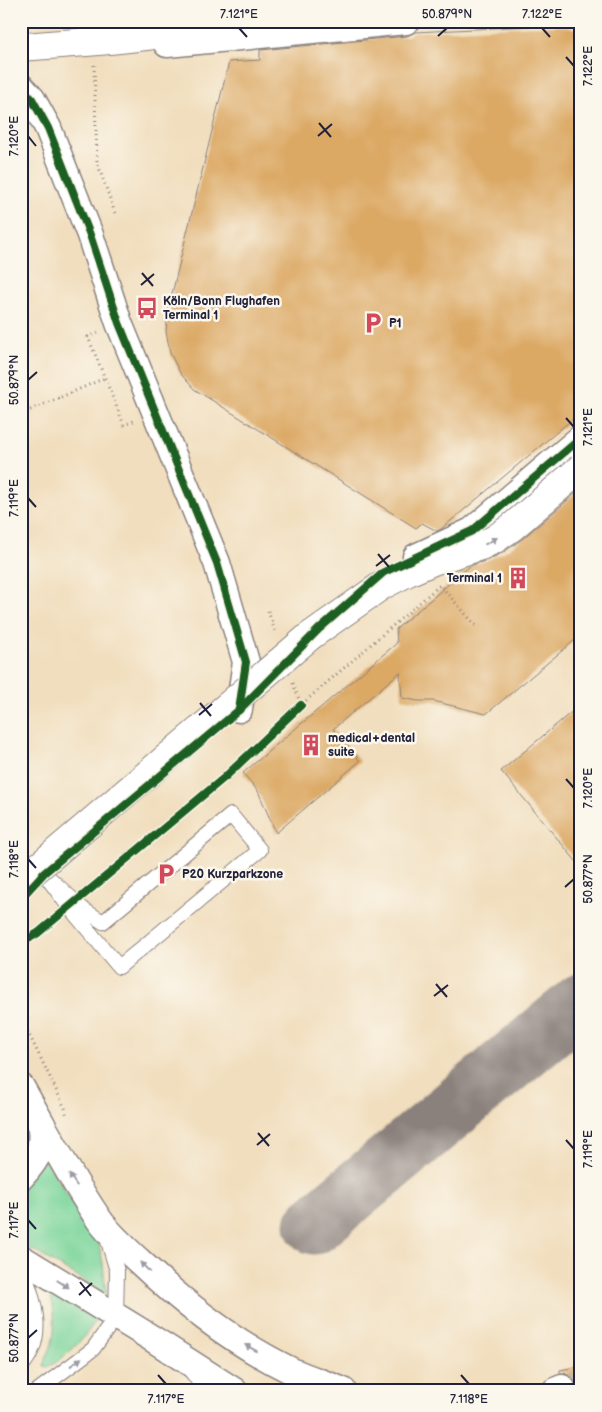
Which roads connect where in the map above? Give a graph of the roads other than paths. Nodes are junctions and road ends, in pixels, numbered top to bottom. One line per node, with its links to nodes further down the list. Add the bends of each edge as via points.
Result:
1 (228, 21): 4 (street, via 181,31)
2 (338, 21): 5 (street, via 144,37)
3 (406, 21): 5 (street)
4 (21, 47)
5 (93, 52): 6 (street)
6 (21, 61)
7 (21, 87): 10 (street, via 32,99 48,128 90,235 118,323 217,563 246,662)
8 (581, 438): 10 (street, via 472,531 384,572 319,629)
9 (581, 468): 11 (street, one-way to 9, bridge, via 310,636 381,586 433,561 495,539)
10 (239, 710): 11 (street)
11 (29, 878): 11 (lane, via 69,907 120,967 260,850 231,815 103,922); 12 (street)
12 (21, 898)
13 (21, 1087): 14 (street)
14 (39, 1121): 15 (street, via 41,1150); 16 (street, one-way to 14)
15 (21, 1177)
16 (100, 1221): 19 (lane, via 117,1271); 25 (street, one-way to 16, via 294,1372 212,1323 154,1276)
17 (21, 1258): 19 (street, one-way to 19)
18 (21, 1263): 21 (lane, via 34,1300 38,1333 30,1357)
19 (116, 1317): 20 (street); 22 (lane, one-way to 19, via 93,1349)
20 (180, 1357): 23 (lane); 24 (street)
21 (21, 1367)
22 (37, 1391)
23 (202, 1391)
24 (234, 1391)
25 (343, 1391)

